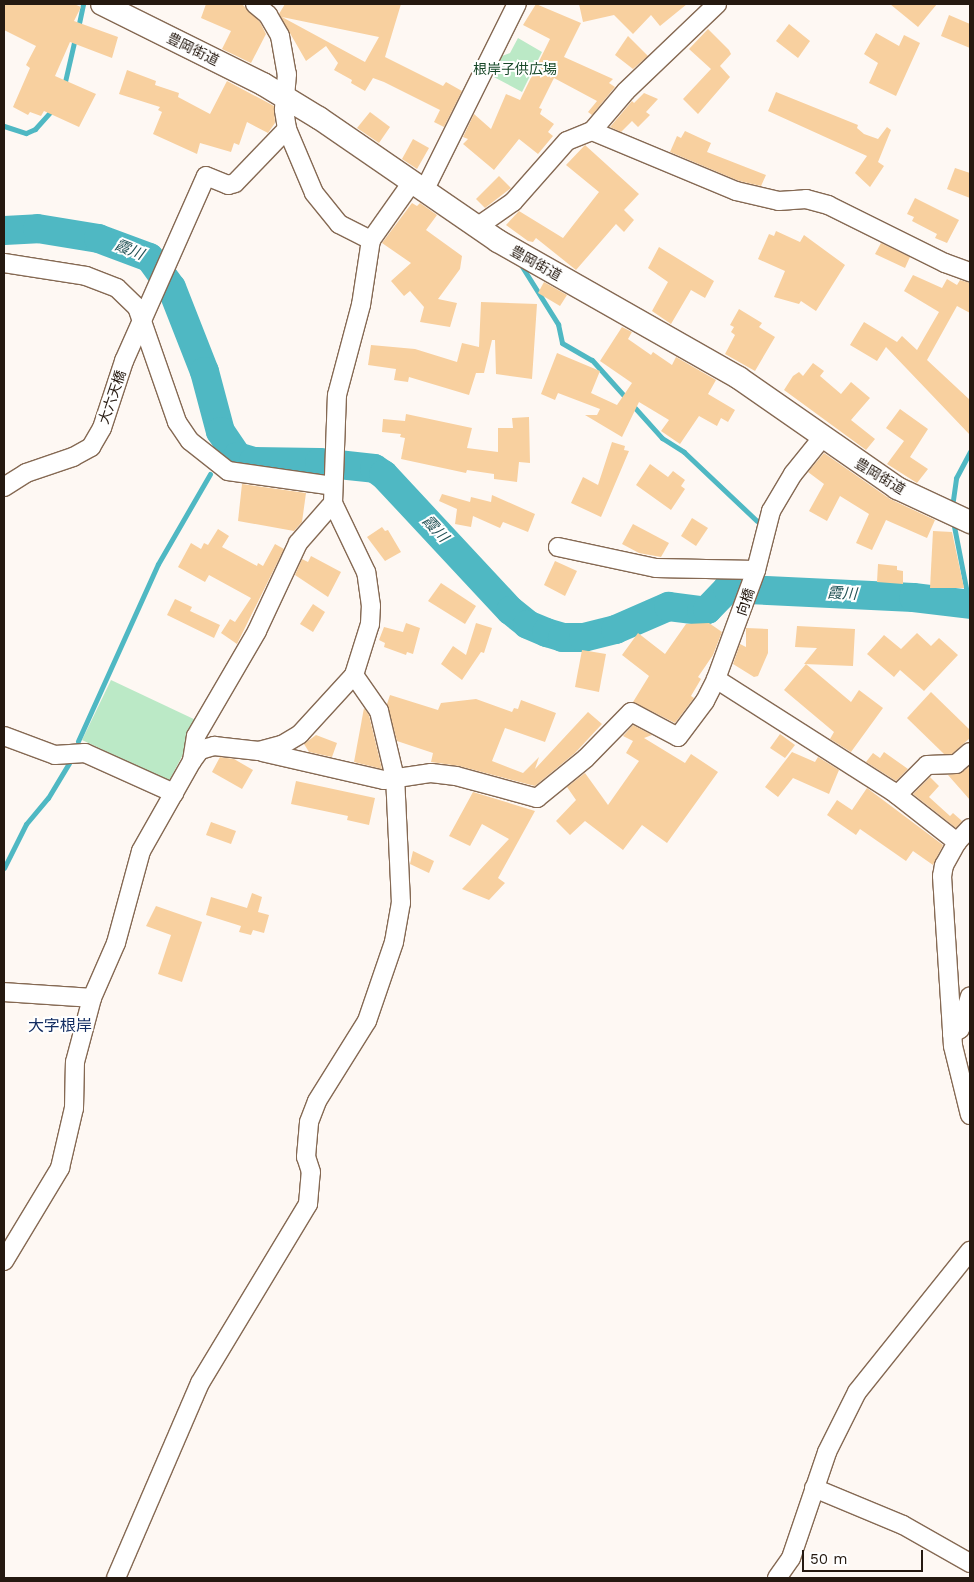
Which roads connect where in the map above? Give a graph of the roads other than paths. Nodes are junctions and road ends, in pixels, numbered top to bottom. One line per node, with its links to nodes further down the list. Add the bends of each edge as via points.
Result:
1 (102, 4): 5 (main road, 豊岡街道)
2 (517, 4): 8 (street)
3 (717, 4): 7 (street, via 626,90)
4 (266, 7): 5 (street, via 280,36)
5 (288, 98): 6 (street, via 284,110); 8 (main road, 豊岡街道)
6 (287, 129): 10 (street, via 314,193 339,224); 13 (street, 大六天橋, via 235,183 228,185 206,176)
7 (592, 131): 9 (street, via 567,141 513,202); 12 (street, via 736,191 779,201 806,199 828,205 945,263)
8 (418, 187): 9 (main road, 豊岡街道); 10 (street)
9 (477, 227): 14 (main road, 豊岡街道, via 740,378)
10 (371, 240): 15 (street, via 361,305 337,396)
11 (4, 263): 13 (street, via 86,276 117,288 137,307)
12 (970, 272)
13 (143, 319): 15 (street, via 178,422 190,442 228,471); 16 (street, 大六天橋, via 114,388 102,428 91,448 73,458 26,473)
14 (822, 438): 18 (main road, 豊岡街道, via 897,488); 20 (street, 向橋, via 793,474 771,511)
15 (333, 483): 17 (street)
16 (4, 487)
17 (333, 504): 21 (street, via 366,572 370,589 370,624); 26 (street, via 298,543 256,631 196,736)
18 (970, 522)
19 (558, 547): 20 (street, via 656,568)
20 (755, 574): 22 (street, 向橋)
21 (354, 675): 24 (street, via 300,734 282,745); 27 (street, via 379,711)
22 (716, 680): 27 (street, 向橋, via 678,737 631,712 586,758 537,798 456,776 431,773); 29 (street)
23 (4, 736): 28 (street, via 55,755 85,753)
24 (259, 752): 26 (street, via 214,746 200,750); 27 (street, via 384,780)
25 (970, 752): 29 (street, via 956,764 927,765)
26 (192, 761): 28 (street)
27 (395, 778): 41 (street, via 401,903 394,942 367,1021 317,1101 309,1122 306,1157 311,1172 308,1204 200,1383)
28 (174, 793): 34 (street, via 141,850 116,944)
29 (897, 795): 31 (street)
30 (970, 828): 31 (street)
31 (957, 842): 35 (street, via 942,876)
32 (4, 992): 34 (street)
33 (970, 996): 35 (street, via 960,1029)
34 (92, 998): 38 (street, via 75,1062 74,1108 60,1168)
35 (952, 1034): 36 (street)
36 (970, 1115)
37 (970, 1251): 39 (street, via 857,1392 827,1452)
38 (4, 1261)
39 (814, 1488): 40 (street, via 903,1525); 42 (street, via 791,1558)
40 (970, 1563)
41 (116, 1578)
42 (777, 1578)

